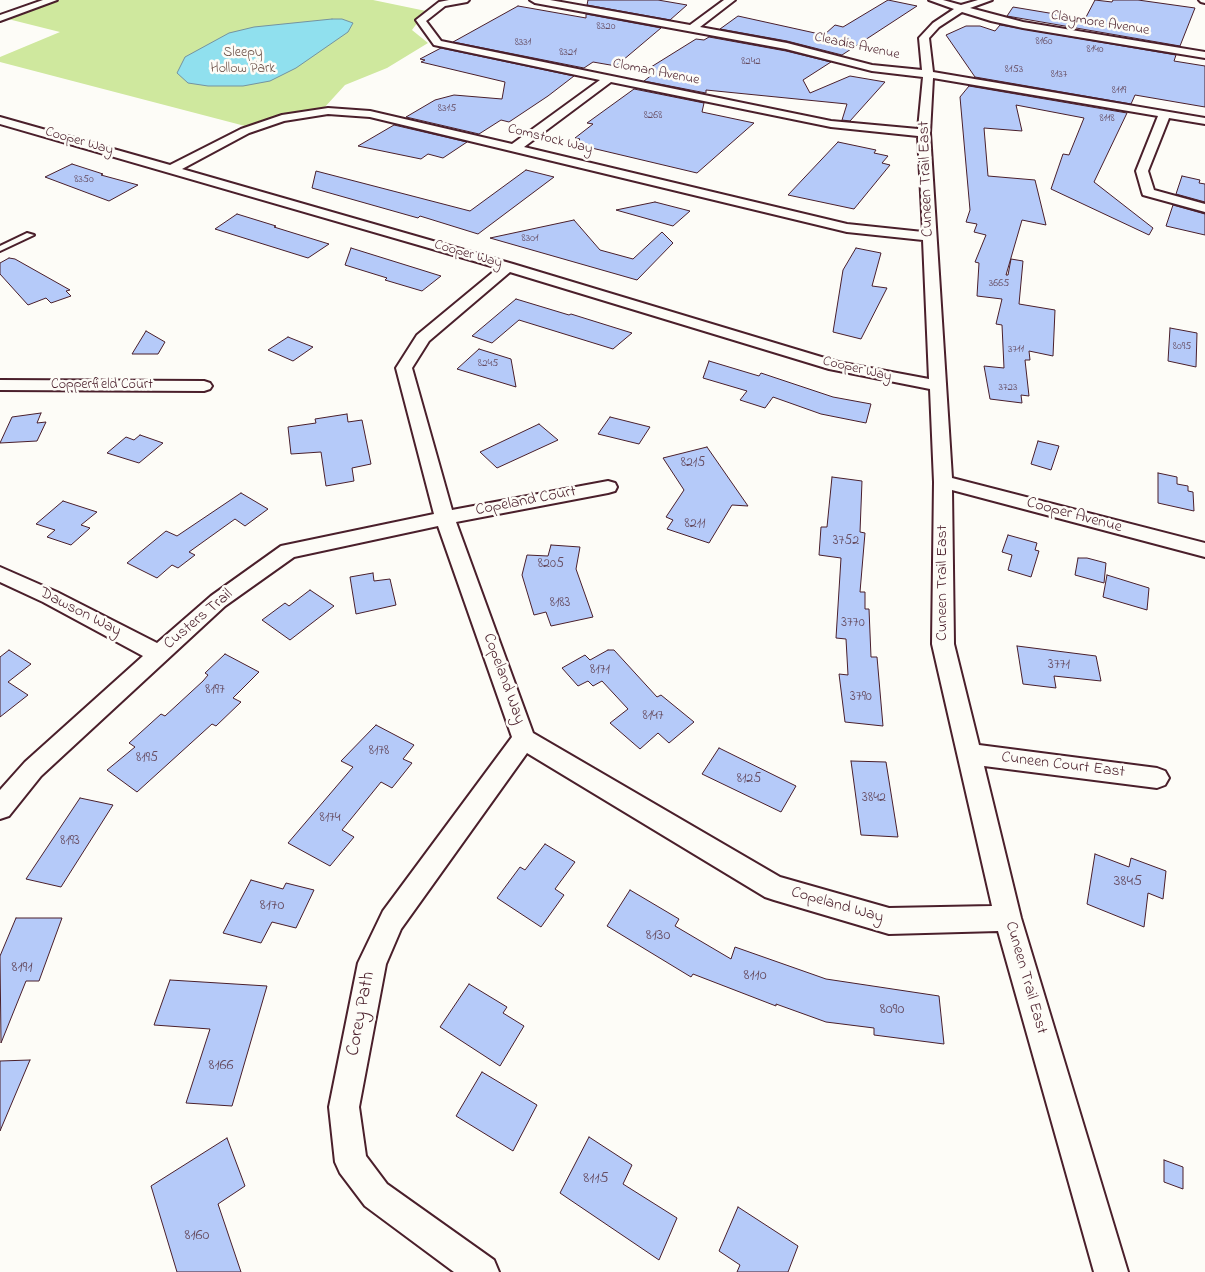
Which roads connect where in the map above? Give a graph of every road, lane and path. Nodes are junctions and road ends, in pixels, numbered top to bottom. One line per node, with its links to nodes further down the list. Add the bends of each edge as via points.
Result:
1 (52, 0): 8 (street)
2 (464, 0): 12 (street, Cloman Avenue, via 442,4 421,20 438,43)
3 (535, 0): 9 (street, Cleadis Avenue)
4 (730, 0): 9 (street)
5 (934, 0): 7 (street, Claymore Avenue)
6 (987, 0): 7 (street, Cuneen Trail East)
7 (962, 8): 10 (street, Claymore Avenue, via 1023,25); 11 (street, Cuneen Trail East, via 936,25 924,38)
8 (0, 18)
9 (693, 28): 11 (street, Cleadis Avenue, via 788,46 872,68)
10 (1205, 55)
11 (928, 74): 13 (street, Cleadis Avenue); 16 (street, Cuneen Trail East)
12 (608, 79): 16 (street, Cloman Avenue, via 831,124); 17 (street)
13 (1165, 113): 15 (street, Cleadis Avenue); 19 (street, via 1142,172 1148,192)
14 (0, 120): 18 (street, Cooper Way)
15 (1205, 120)
16 (924, 133): 21 (street, Cuneen Trail East)
17 (516, 147): 18 (street, Comstock Way, via 370,114 328,111 282,118 245,131); 21 (street, Comstock Way, via 847,228)
18 (173, 169): 23 (street, Cooper Way)
19 (1205, 208)
20 (30, 235): 22 (lane)
21 (929, 238): 25 (street, Cuneen Trail East)
22 (0, 249)
23 (508, 267): 25 (street, Cooper Way, via 835,366); 29 (street, Copeland Way, via 423,338 404,368)
24 (0, 385): 26 (street, Copperfield Court)
25 (937, 385): 27 (street, Cuneen Trail East)
26 (204, 386)
27 (943, 482): 30 (street, Cooper Avenue); 34 (street, Cuneen Trail East, via 943,644)
28 (608, 487): 29 (street, Copeland Court)
29 (445, 518): 32 (street, Custers Trail, via 288,551 218,601); 33 (street, Copeland Way)
30 (1205, 550)
31 (0, 574): 32 (street, Dawson Way)
32 (159, 654): 36 (street, Custers Trail, via 33,769)
33 (524, 739): 37 (street, Copeland Way, via 774,888 889,921); 38 (street, Corey Path, via 392,920 372,963 344,1107 351,1162 376,1195)
34 (969, 754): 35 (street, Cuneen Court East); 37 (street, Cuneen Trail East)
35 (1157, 778)
36 (0, 808)
37 (1008, 918): 39 (street, Cuneen Trail East)
38 (482, 1272)
39 (1111, 1272)

